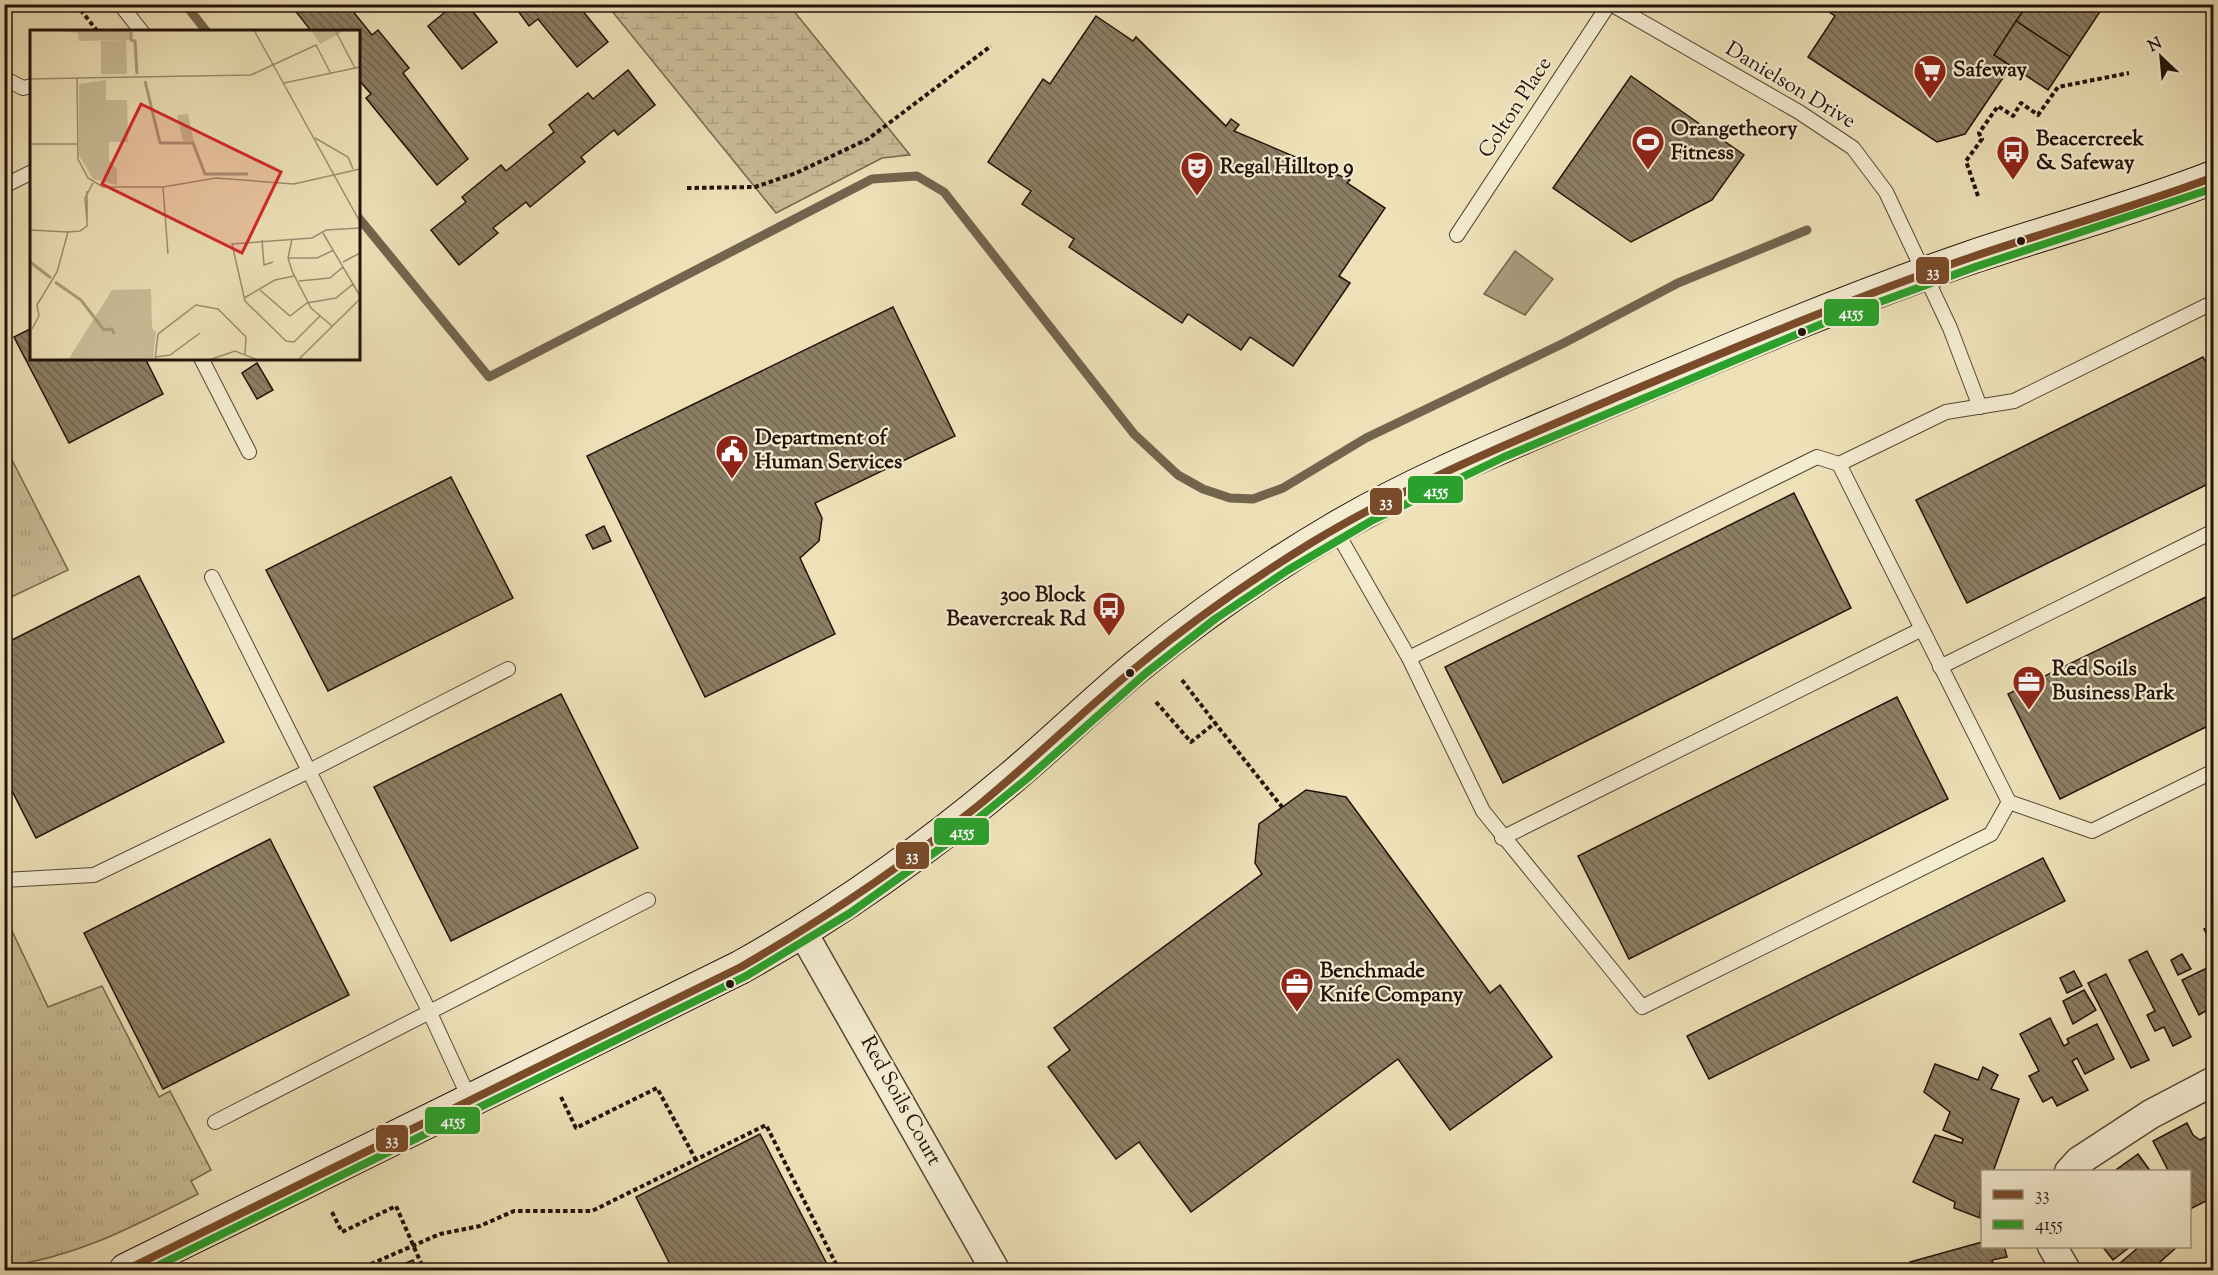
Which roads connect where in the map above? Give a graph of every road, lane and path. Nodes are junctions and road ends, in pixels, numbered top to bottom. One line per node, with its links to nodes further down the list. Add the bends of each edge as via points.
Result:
1 (76, 4): 5 (path)
2 (120, 4): 4 (lane)
3 (1610, 4): 15 (lane, Colton Place); 16 (lane, Danielson Drive, via 1853,148 1886,192)
4 (139, 27)
5 (96, 30)
6 (992, 46): 13 (path, via 868,139 796,173 755,187)
7 (2129, 73): 14 (path, via 2058,87 2038,115 2021,103 2013,116 1998,106 1979,133 1982,139 1966,162)
8 (4, 78): 9 (lane, via 23,88)
9 (30, 86)
10 (30, 173): 12 (lane)
11 (2214, 177): 16 (main road)
12 (4, 186)
13 (687, 188)
14 (1978, 196)
15 (1457, 235)
16 (1925, 274): 19 (lane, Danielson Drive); 22 (main road, via 1520,439 1420,483)
17 (2214, 302): 19 (lane, via 2014,401)
18 (202, 360): 20 (lane)
19 (1980, 407): 21 (lane, via 1946,412)
20 (249, 452)
21 (1839, 464): 25 (lane); 26 (lane, via 1817,457)
22 (1335, 529): 26 (lane); 39 (main road, via 1256,577 1190,624 1006,783)
23 (2214, 531): 27 (lane)
24 (212, 577): 32 (lane)
25 (1922, 629): 27 (lane); 36 (lane)
26 (1409, 658): 36 (lane, via 1483,811)
27 (1940, 667): 34 (lane)
28 (508, 669): 32 (lane)
29 (1182, 680): 31 (path)
30 (1156, 702): 31 (path, via 1191,742)
31 (1215, 723): 35 (path)
32 (309, 771): 37 (lane, via 94,875); 40 (lane)
33 (2214, 771): 34 (lane, via 2092,831)
34 (2009, 802): 36 (lane, via 1990,834 1642,1007)
35 (1282, 807)
36 (1502, 838)
37 (4, 880)
38 (648, 900): 40 (lane)
39 (803, 933): 43 (main road); 54 (street, Red Soils Court)
40 (430, 1013): 43 (lane); 44 (lane)
41 (2214, 1081): 46 (street, via 2151,1114)
42 (561, 1097): 45 (path, via 576,1128 657,1088)
43 (471, 1102): 50 (main road)
44 (215, 1122)
45 (696, 1160): 48 (path, via 592,1211 514,1211); 53 (path, via 766,1125)
46 (2071, 1170)
47 (332, 1212): 48 (path, via 342,1232 396,1206)
48 (414, 1246): 51 (path); 52 (path)
49 (2053, 1248): 55 (street)
50 (126, 1270)
51 (357, 1270)
52 (424, 1270)
53 (839, 1270)
54 (995, 1270)
55 (2066, 1270)

